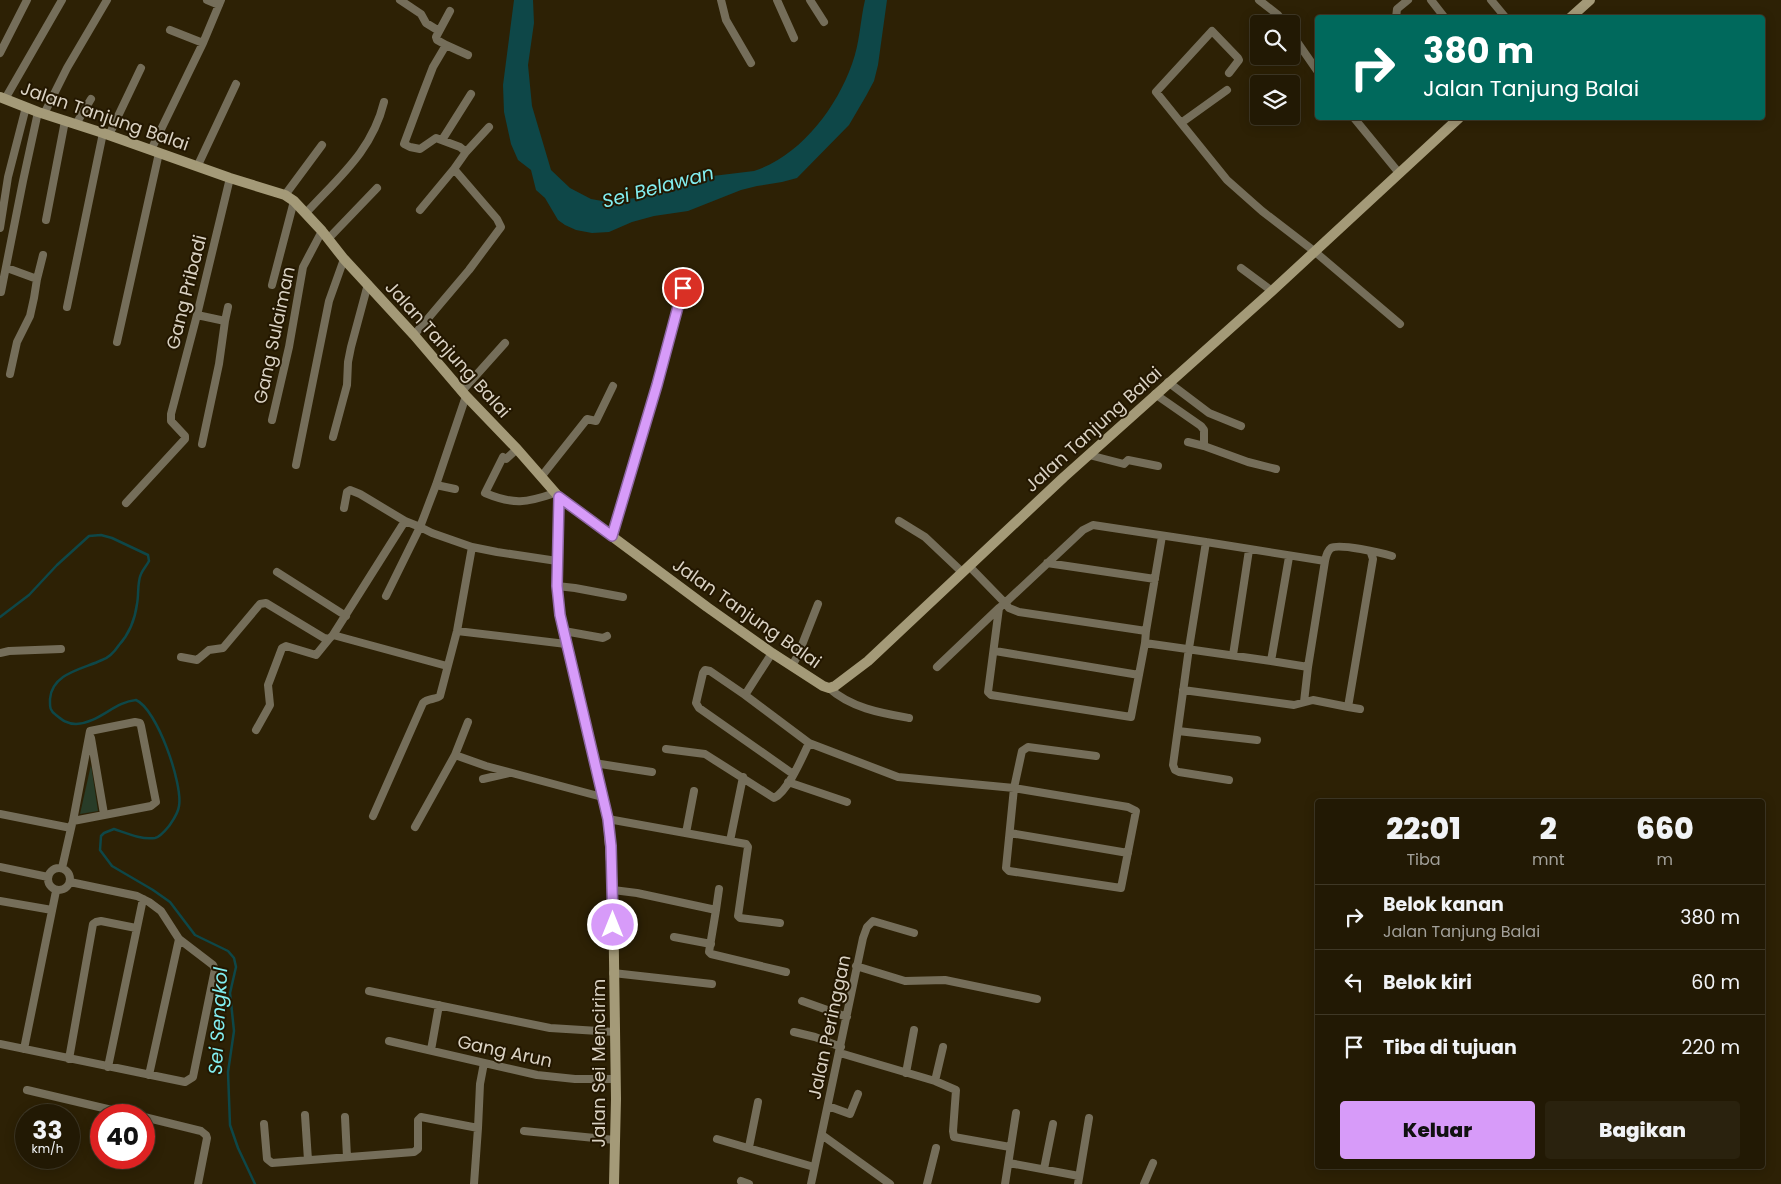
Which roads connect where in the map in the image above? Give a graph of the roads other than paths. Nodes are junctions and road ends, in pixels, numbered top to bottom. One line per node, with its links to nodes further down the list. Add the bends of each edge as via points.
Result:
1 (27, 0): 28 (street)
2 (62, 0): 37 (street)
3 (107, 0): 41 (street)
4 (207, 0): 14 (street)
5 (400, 0): 23 (street)
6 (721, 0): 30 (street, via 726,20)
7 (777, 0): 24 (street)
8 (810, 0): 21 (street)
9 (1259, 0): 16 (street)
10 (1408, 0): 17 (street, via 1397,10)
11 (1431, 0): 18 (street)
12 (1491, 0): 19 (street)
13 (1590, 0): 20 (street)
14 (220, 2): 25 (street)
15 (450, 11): 23 (street)
16 (1278, 15)
17 (1396, 15)
18 (1443, 15)
19 (1504, 15)
20 (1573, 15)
21 (824, 22)
22 (170, 30): 25 (street)
23 (439, 31): 26 (street, via 436,38)
24 (794, 38)
25 (203, 43): 51 (street)
26 (446, 45): 29 (street); 49 (street, via 404,144 420,149 434,138)
27 (1300, 46): 32 (street)
28 (0, 53)
29 (468, 55)
30 (751, 63)
31 (141, 68): 48 (street)
32 (1315, 68)
33 (1229, 73): 45 (street, via 1239,60 1212,32 1156,92)
34 (236, 84): 53 (street)
35 (1227, 90): 45 (street)
36 (471, 94): 49 (street)
37 (3, 98): 40 (street, Jalan Tanjung Balai)
38 (91, 99): 46 (street)
39 (384, 102): 61 (street, via 362,152)
40 (26, 107): 41 (street, Jalan Tanjung Balai); 56 (street)
41 (41, 113): 42 (street, Jalan Tanjung Balai); 68 (street, via 23,181)
42 (65, 120): 46 (street, Jalan Tanjung Balai); 62 (street)
43 (1356, 120): 55 (street)
44 (1457, 120): 55 (street, Jalan Tanjung Balai)
45 (1181, 122): 65 (street, via 1227,180)
46 (76, 124): 48 (street, Jalan Tanjung Balai)
47 (489, 127): 52 (street)
48 (106, 134): 51 (street, Jalan Tanjung Balai); 76 (street)
49 (442, 140): 52 (street)
50 (322, 144): 59 (street)
51 (155, 152): 53 (street, Jalan Tanjung Balai); 82 (street)
52 (466, 152): 54 (street)
53 (198, 165): 57 (street, Jalan Tanjung Balai)
54 (454, 169): 60 (street); 81 (street, via 501,227)
55 (1399, 173): 65 (street, Jalan Tanjung Balai)
56 (4, 175): 63 (street)
57 (230, 178): 59 (street, Jalan Tanjung Balai); 78 (street, Gang Pribadi)
58 (377, 188): 64 (street, Gang Sulaiman)
59 (289, 198): 61 (street, Jalan Tanjung Balai); 72 (street)
60 (420, 210)
61 (306, 213): 64 (street, Jalan Tanjung Balai)
62 (46, 220)
63 (0, 228)
64 (325, 235): 67 (street, Jalan Tanjung Balai); 89 (street, Gang Sulaiman, via 303,267)
65 (1314, 251): 74 (street, Jalan Tanjung Balai); 80 (street)
66 (43, 255): 70 (street)
67 (344, 259): 71 (street, Jalan Tanjung Balai); 97 (street, via 329,301)
68 (7, 268): 70 (street); 75 (street)
69 (1241, 268): 74 (street)
70 (37, 279): 84 (street, via 30,316 17,342)
71 (368, 284): 81 (street, Jalan Tanjung Balai); 91 (street)
72 (272, 285)
73 (683, 288): 109 (street)
74 (1272, 291): 85 (street, Jalan Tanjung Balai)
75 (1, 292)
76 (67, 307)
77 (228, 307): 79 (street)
78 (197, 315): 79 (street); 104 (street, Gang Pribadi, via 171,414 171,421 185,436 184,441)
79 (225, 322): 93 (street)
80 (1400, 324)
81 (414, 336): 87 (street, Jalan Tanjung Balai)
82 (117, 342)
83 (505, 343): 87 (street)
84 (10, 374)
85 (1168, 382): 88 (street, Jalan Tanjung Balai); 90 (street, via 1209,413)
86 (614, 386): 100 (street, via 596,421 587,419)
87 (464, 393): 95 (street, Jalan Tanjung Balai); 101 (street)
88 (1155, 394): 94 (street, via 1201,426); 96 (street, Jalan Tanjung Balai)
89 (272, 420)
90 (1241, 426)
91 (333, 437)
92 (1188, 442): 94 (street)
93 (202, 444)
94 (1204, 446): 99 (street)
95 (518, 449): 100 (street, Jalan Tanjung Balai); 103 (street, via 506,460 503,457 485,493 523,502)
96 (1089, 455): 98 (street, via 1124,464 1128,460); 120 (street, Jalan Tanjung Balai)
97 (296, 465)
98 (1158, 466)
99 (1276, 469)
100 (541, 477): 103 (street, Jalan Tanjung Balai)
101 (436, 485): 102 (street); 108 (street)
102 (455, 489)
103 (557, 495): 109 (street, Jalan Tanjung Balai); 117 (street, Jalan Sei Mencirim)
104 (126, 503)
105 (344, 508): 106 (street, via 350,490)
106 (405, 520): 108 (street); 128 (street)
107 (899, 521): 120 (street, via 926,537)
108 (420, 527): 112 (street); 124 (street)
109 (612, 536): 139 (street, Jalan Tanjung Balai)
110 (1162, 536): 111 (street); 119 (street, via 1093,525 1083,530); 122 (street)
111 (1206, 542): 113 (street); 136 (street)
112 (472, 547): 117 (street); 129 (street)
113 (1248, 550): 116 (street); 141 (street)
114 (1371, 553): 115 (street); 118 (street, via 1364,549 1334,546); 153 (street)
115 (1392, 556)
116 (1289, 557): 118 (street); 143 (street)
117 (557, 561): 123 (street, Jalan Sei Mencirim)
118 (1325, 561): 147 (street)
119 (1047, 563): 122 (street); 127 (street)
120 (966, 569): 127 (street); 149 (street, Jalan Tanjung Balai, via 868,661)
121 (277, 572): 128 (street)
122 (1155, 579): 131 (street)
123 (557, 586): 125 (street); 130 (street, Jalan Sei Mencirim)
124 (386, 596)
125 (623, 597)
126 (818, 604): 145 (street)
127 (1002, 606): 131 (street, via 1019,612); 138 (street); 146 (street)
128 (346, 616): 133 (street)
129 (457, 631): 135 (street); 144 (street)
130 (564, 631): 132 (street); 135 (street, Jalan Sei Mencirim)
131 (1146, 631): 134 (street)
132 (607, 636)
133 (331, 637): 142 (street, via 320,636 263,603 222,648 209,650 197,660); 144 (street); 157 (street, via 316,655 286,646 282,648 268,685 270,705)
134 (1145, 643): 136 (street); 148 (street)
135 (566, 644): 165 (street, Jalan Sei Mencirim)
136 (1189, 648): 141 (street); 150 (street)
137 (61, 649): 140 (street)
138 (994, 651): 148 (street); 148 (street, via 988,692 993,696 1131,717)
139 (772, 653): 145 (street, Jalan Tanjung Balai); 151 (street)
140 (0, 654)
141 (1233, 655): 143 (street)
142 (182, 657)
143 (1271, 661): 147 (street)
144 (448, 666): 179 (street, via 440,696 423,703)
145 (792, 666): 149 (street, Jalan Tanjung Balai)
146 (937, 667)
147 (1308, 667): 152 (street)
148 (1139, 676)
149 (829, 688): 155 (street, via 840,697 869,710)
150 (1183, 690): 152 (street, via 1294,705); 159 (street)
151 (744, 695): 161 (street); 168 (street, via 708,670 703,673 696,703)
152 (1304, 702): 153 (street, via 1312,700)
153 (1348, 707): 154 (street)
154 (1360, 709)
155 (909, 718)
156 (468, 722): 163 (street)
157 (256, 730)
158 (90, 731): 178 (street); 178 (street, via 140,723 156,802 151,806); 181 (street)
159 (1178, 731): 160 (street); 171 (street, via 1175,770)
160 (1257, 740)
161 (809, 743): 168 (street); 173 (street, via 898,777)
162 (666, 749): 169 (street, via 705,754)
163 (455, 755): 166 (street); 182 (street)
164 (1096, 756): 173 (street, via 1024,748)
165 (594, 763): 167 (street); 175 (street, Jalan Sei Mencirim)
166 (511, 772): 170 (street); 175 (street)
167 (652, 772)
168 (793, 774): 172 (street)
169 (743, 777): 172 (street, via 774,798); 185 (street)
170 (483, 779)
171 (1230, 780)
172 (788, 782): 176 (street)
173 (1014, 788): 184 (street); 186 (street, via 1134,809 1136,813)
174 (694, 791): 183 (street)
175 (602, 797): 180 (street, Jalan Sei Mencirim)
176 (847, 802)
177 (0, 814): 181 (street)
178 (104, 814): 181 (street)
179 (373, 816)
180 (608, 819): 183 (street); 192 (street, Jalan Sei Mencirim)
181 (72, 824): 188 (street)
182 (415, 827)
183 (686, 833): 185 (street)
184 (1010, 833): 186 (street); 186 (street, via 1006,868 1011,872 1120,889)
185 (730, 841): 198 (street, via 748,845 738,916)
186 (1128, 853)
187 (0, 867): 189 (street)
188 (62, 868): 189 (street, via 52,871); 190 (street, via 68,872)
189 (48, 877): 193 (street, via 50,887)
190 (70, 882): 193 (street, via 67,888); 194 (street)
191 (720, 889): 197 (street)
192 (613, 890): 197 (street); 206 (street, Jalan Sei Mencirim)
193 (56, 891): 196 (street)
194 (143, 898): 199 (street); 202 (street, via 161,911)
195 (0, 903): 196 (street)
196 (52, 910): 219 (street)
197 (716, 910): 203 (street)
198 (780, 923)
199 (136, 928): 222 (street, via 102,921 94,924); 224 (street)
200 (914, 933): 204 (street, Jalan Peringgan, via 873,921 863,938)
201 (674, 937): 203 (street)
202 (179, 939): 226 (street); 226 (street, via 215,969 192,1077 186,1082)
203 (711, 944): 205 (street, via 711,954)
204 (856, 966): 209 (street, via 905,981 946,980); 212 (street, Jalan Peringgan)
205 (786, 972)
206 (613, 973): 207 (street); 214 (street, Jalan Sei Mencirim)
207 (712, 984)
208 (369, 991): 211 (street)
209 (1037, 999)
210 (802, 1001): 212 (street)
211 (439, 1005): 214 (street, via 550,1028); 220 (street)
212 (847, 1017): 221 (street, Jalan Peringgan)
213 (914, 1030): 225 (street)
214 (615, 1032): 227 (street, Jalan Sei Mencirim)
215 (794, 1032): 221 (street, via 815,1037)
216 (389, 1041): 220 (street, Gang Arun)
217 (0, 1044): 219 (street)
218 (943, 1048): 228 (street)
219 (24, 1049): 222 (street)
220 (430, 1050): 223 (street, Gang Arun)
221 (840, 1050): 225 (street); 233 (street, Jalan Peringgan)
222 (69, 1059): 224 (street)
223 (484, 1063): 227 (street, Gang Arun, via 537,1075); 241 (street)
224 (108, 1067): 226 (street)
225 (906, 1074): 228 (street)
226 (148, 1075)
227 (615, 1079): 245 (street, Jalan Sei Mencirim)
228 (935, 1081): 247 (street, via 956,1090 954,1136)
229 (27, 1090): 232 (street)
230 (858, 1094): 233 (street, via 850,1114)
231 (758, 1102): 246 (street)
232 (90, 1105)
233 (828, 1106): 243 (street, Jalan Peringgan)
234 (1016, 1114): 247 (street)
235 (305, 1115): 250 (street)
236 (345, 1117): 249 (street)
237 (1089, 1118): 255 (street)
238 (155, 1121): 257 (street, via 206,1135)
239 (264, 1124): 250 (street, via 269,1162)
240 (1053, 1124): 254 (street)
241 (478, 1128): 249 (street, via 421,1117 418,1120 416,1151); 258 (street)
242 (524, 1131): 245 (street)
243 (822, 1135): 253 (street, Jalan Peringgan); 262 (street)
244 (717, 1139): 246 (street)
245 (615, 1140): 259 (street, Jalan Sei Mencirim)
246 (749, 1147): 253 (street)
247 (1010, 1147): 252 (street)
248 (936, 1148): 263 (street)
249 (347, 1157): 250 (street)
250 (308, 1160)
251 (1153, 1162): 265 (street)
252 (1009, 1163): 254 (street); 264 (street)
253 (814, 1167): 261 (street, Jalan Peringgan)
254 (1044, 1169): 255 (street)
255 (1078, 1180)
256 (741, 1181): 260 (street)
257 (198, 1184)
258 (474, 1184)
259 (614, 1184)
260 (749, 1184)
261 (811, 1184)
262 (890, 1184)
263 (927, 1184)
264 (1005, 1184)
265 (1144, 1184)

